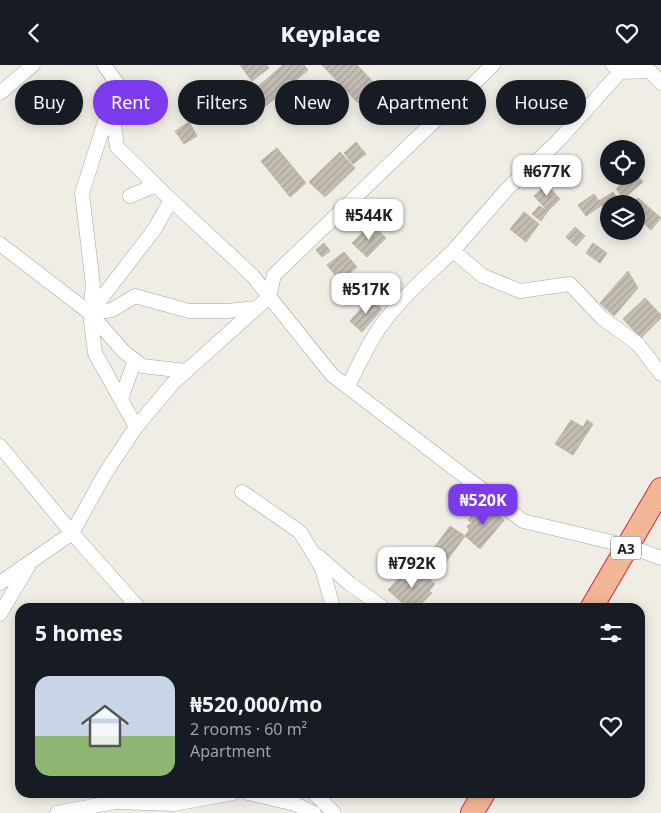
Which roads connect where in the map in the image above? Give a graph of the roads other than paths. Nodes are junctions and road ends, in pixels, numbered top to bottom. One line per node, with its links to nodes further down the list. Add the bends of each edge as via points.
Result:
1 (33, 65): 7 (street)
2 (104, 65): 5 (street)
3 (493, 65): 15 (street, via 274,275)
4 (617, 69): 6 (street, via 650,71); 14 (street, via 558,141 508,189)
5 (115, 80)
6 (661, 83)
7 (0, 93)
8 (104, 125): 17 (street, via 82,193 93,285)
9 (114, 125): 10 (street, via 117,147)
10 (156, 185): 11 (street); 12 (street)
11 (130, 196)
12 (171, 200): 15 (street, via 252,275); 17 (street, via 154,230)
13 (0, 244): 17 (street)
14 (453, 251): 20 (street, via 483,276 520,291 570,284 602,318 638,344); 21 (street, via 383,323)
15 (269, 297): 16 (street); 21 (street, via 332,375)
16 (257, 308): 17 (street, via 189,311 135,296 112,311); 19 (street)
17 (90, 313): 18 (street); 22 (street, via 95,353)
18 (135, 360): 19 (street, via 142,366); 22 (street)
19 (186, 371): 23 (street)
20 (661, 374)
21 (348, 387): 28 (street, via 523,521)
22 (121, 399): 23 (street)
23 (136, 427): 27 (street)
24 (0, 446): 27 (street)
25 (661, 489): 28 (highway, A3)
26 (242, 492): 29 (street, via 300,533)
27 (72, 533): 31 (street); 33 (street)
28 (628, 546): 30 (street); 36 (highway, A3)
29 (309, 548): 34 (street, via 322,568); 35 (street)
30 (661, 558)
31 (32, 561): 32 (street); 37 (street)
32 (0, 583)
33 (134, 603)
34 (332, 603)
35 (376, 603)
36 (594, 603)
37 (0, 614)
38 (105, 798): 44 (street)
39 (206, 798): 43 (street)
40 (269, 798): 46 (street)
41 (319, 798): 47 (street)
42 (481, 798): 48 (highway)
43 (179, 803): 44 (street, via 115,802)
44 (99, 805): 45 (street)
45 (57, 813)
46 (314, 813)
47 (334, 813)
48 (472, 813)

